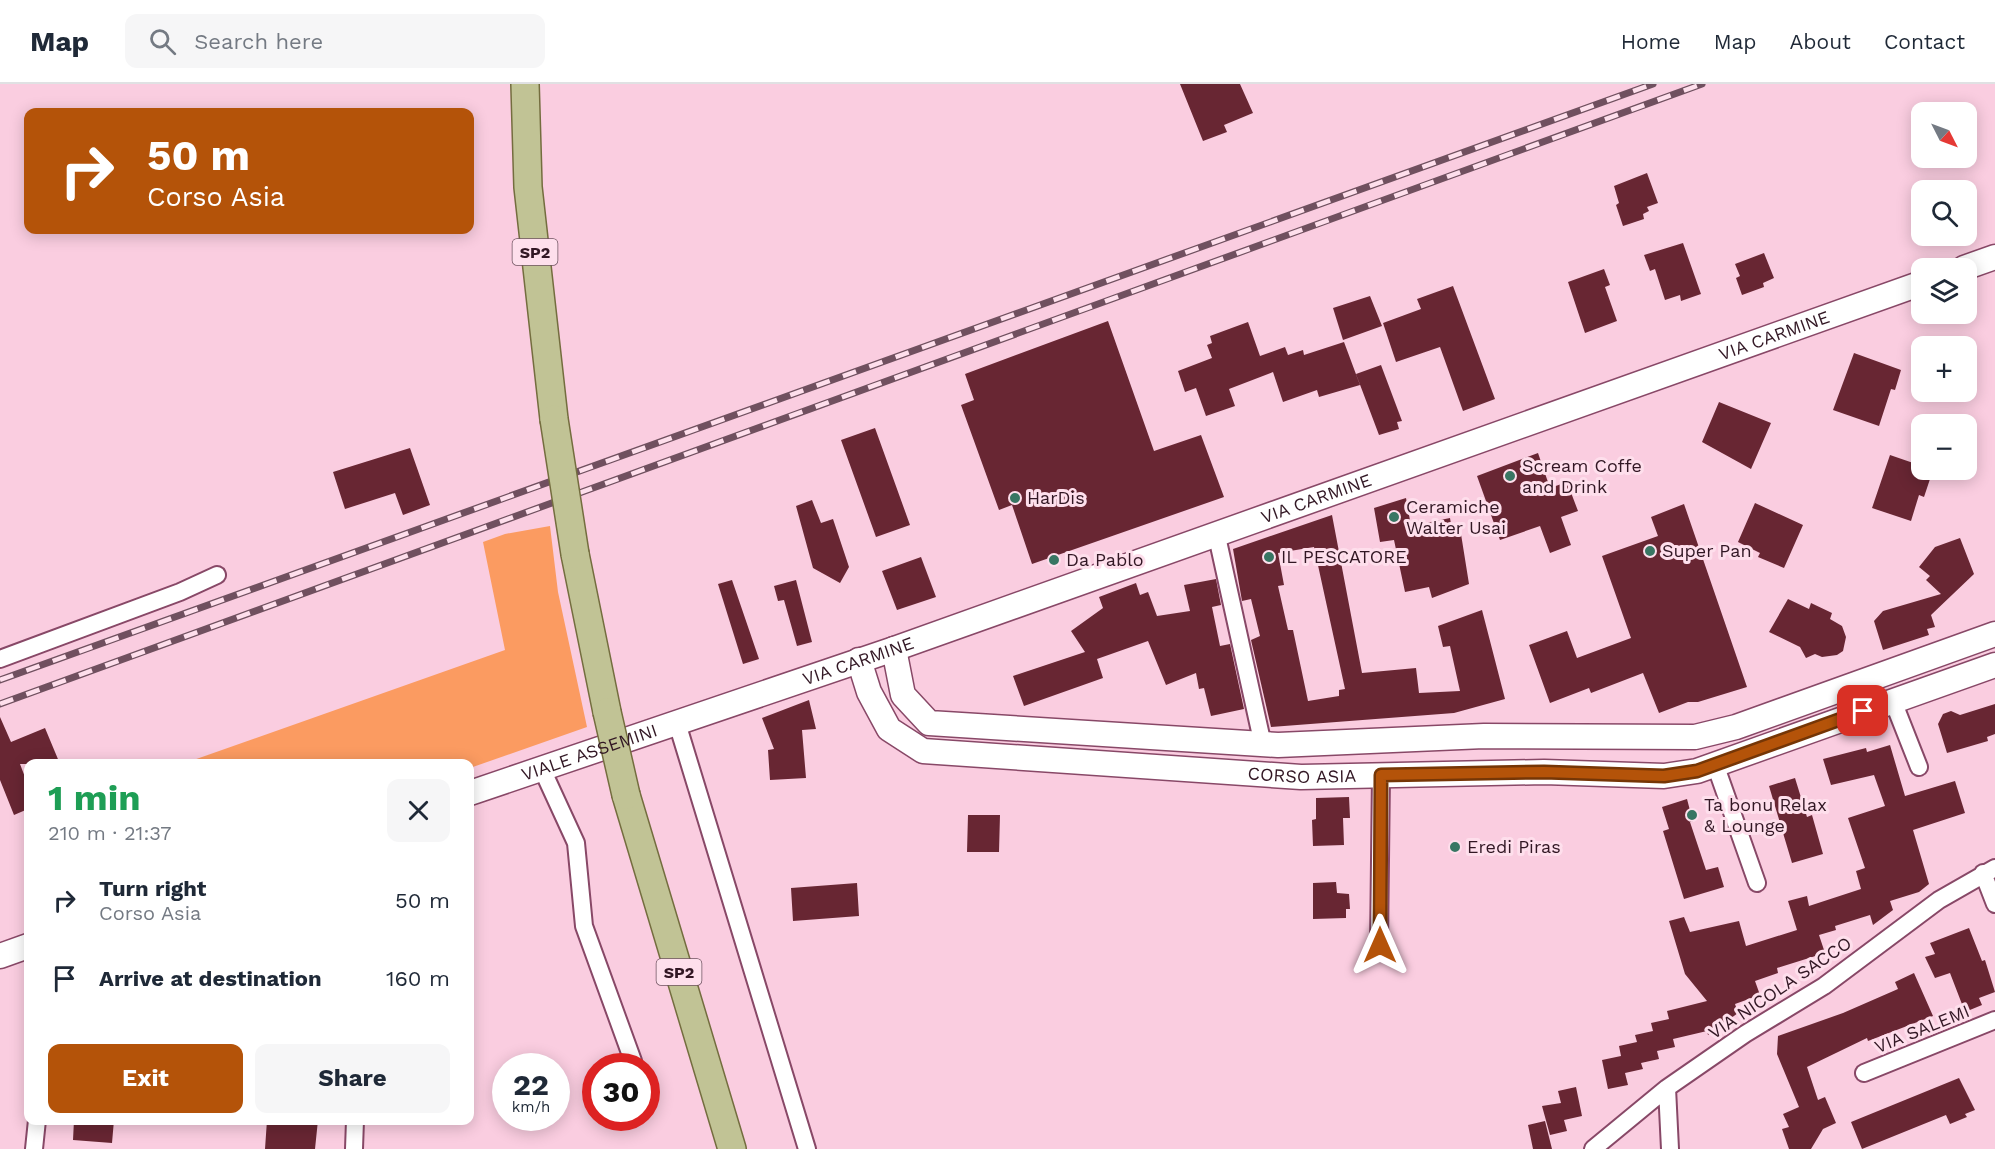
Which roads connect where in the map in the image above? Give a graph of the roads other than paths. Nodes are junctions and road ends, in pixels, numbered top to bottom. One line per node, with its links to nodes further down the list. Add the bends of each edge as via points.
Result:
1 (525, 84): 37 (main road, SP2, bridge, via 528,187 554,419 575,554 626,795)
2 (1995, 257): 3 (street)
3 (1977, 263)
4 (1911, 287): 5 (street, VIA CARMINE)
5 (1216, 532): 8 (street, VIA CARMINE); 16 (street)
6 (217, 575): 9 (street)
7 (1995, 634): 15 (street, CORSO ASIA, via 1736,727 1695,737)
8 (894, 649): 10 (street, VIA CARMINE); 16 (street, CORSO ASIA, via 903,695 929,723)
9 (0, 659)
10 (859, 660): 13 (street, VIA CARMINE); 21 (street, CORSO ASIA, via 869,692 890,729 923,751 1301,777)
11 (1995, 666): 12 (street, CORSO ASIA)
12 (1893, 701): 17 (street, CORSO ASIA); 18 (street)
13 (710, 712): 14 (street, VIALE ASSEMINI)
14 (677, 723): 19 (street, VIALE ASSEMINI); 38 (street)
15 (1546, 737): 16 (street, CORSO ASIA); 20 (street)
16 (1263, 745)
17 (1715, 764): 20 (street, CORSO ASIA, via 1664,776); 24 (street)
18 (1919, 767)
19 (542, 769): 22 (street, VIALE ASSEMINI); 30 (street, via 576,843 584,926)
20 (1544, 772): 21 (street, CORSO ASIA)
21 (1381, 775): 26 (street)
22 (474, 793)
23 (1989, 870): 25 (street); 32 (street, VIA NICOLA SACCO, via 1939,900 1824,986)
24 (1757, 883)
25 (1995, 904)
26 (1380, 945)
27 (24, 947): 28 (street)
28 (0, 956)
29 (1995, 1020): 31 (street, VIA SALEMI)
30 (630, 1053)
31 (1864, 1073)
32 (1667, 1088): 39 (street, VIA NICOLA SACCO); 40 (street)
33 (36, 1125): 35 (street)
34 (355, 1125): 36 (street)
35 (34, 1149)
36 (354, 1149)
37 (732, 1149)
38 (807, 1149)
39 (1593, 1149)
40 (1670, 1149)

